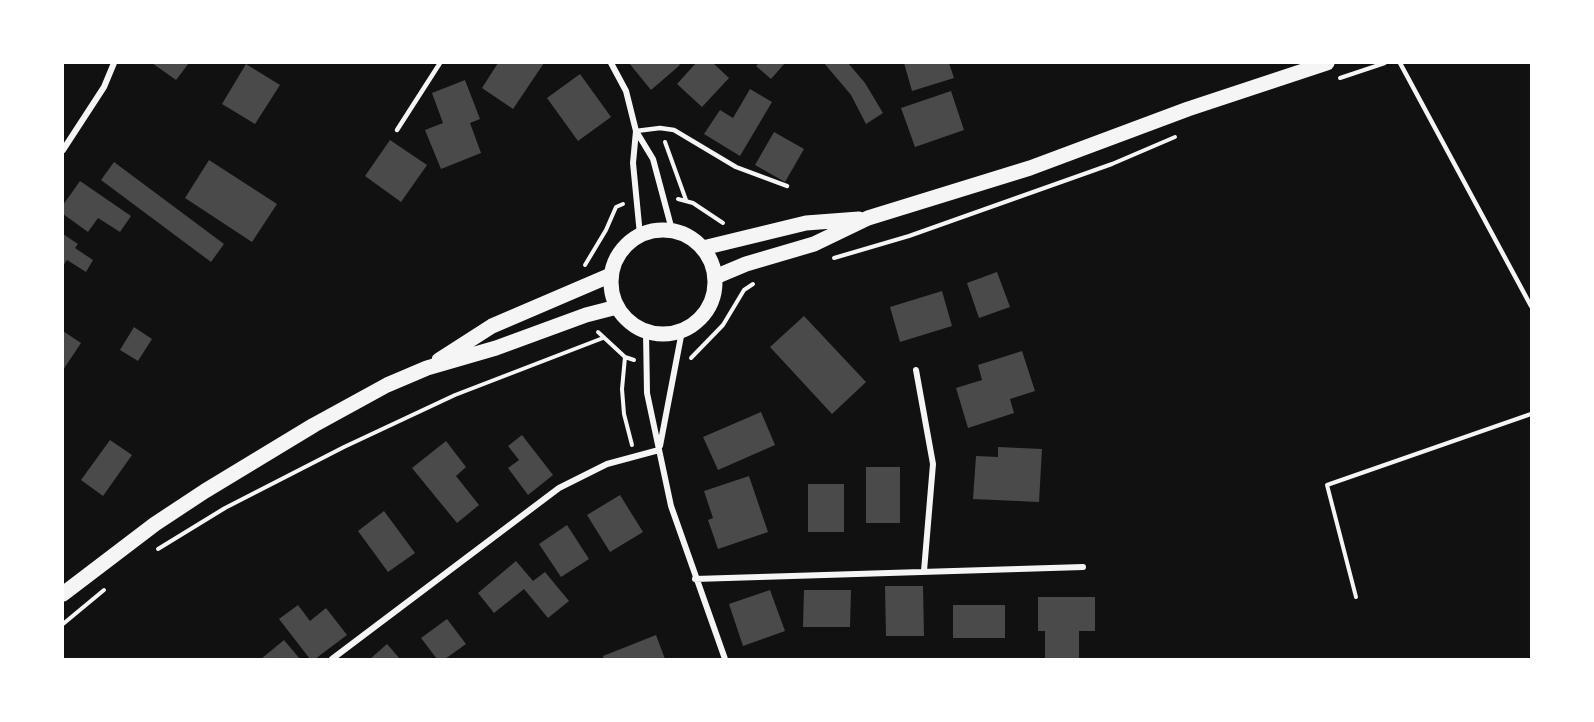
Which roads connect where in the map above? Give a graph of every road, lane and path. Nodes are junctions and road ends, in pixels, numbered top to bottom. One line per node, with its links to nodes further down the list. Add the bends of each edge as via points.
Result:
1 (114, 63): 10 (street, via 104,87)
2 (440, 63): 7 (lane)
3 (611, 63): 8 (street, via 626,91)
4 (1327, 63): 13 (main road, via 1030,168)
5 (1400, 63): 22 (lane)
6 (660, 128): 8 (lane); 11 (lane, via 674,129 736,167); 12 (path)
7 (397, 130)
8 (636, 131): 14 (street, via 653,159); 15 (street, via 633,163)
9 (1182, 134): 17 (path, via 1112,164 909,236)
10 (63, 150)
11 (787, 186)
12 (686, 200)
13 (868, 218): 16 (main road, via 806,223); 19 (main road, via 814,244)
14 (672, 230): 15 (main road); 16 (main road)
15 (640, 235): 18 (main road, via 620,252)
16 (703, 248): 19 (main road)
17 (833, 258)
18 (611, 275): 23 (main road); 28 (main road, via 492,326)
19 (715, 277): 24 (main road, via 710,305 698,321)
20 (762, 281): 21 (path)
21 (752, 284)
22 (1531, 306)
23 (617, 307): 25 (main road, via 632,324); 28 (main road)
24 (682, 331): 25 (main road); 31 (street)
25 (646, 332): 31 (street, via 647,393)
26 (603, 338): 33 (path, via 454,395 344,447 225,508)
27 (625, 357): 32 (path, via 624,414)
28 (427, 368): 38 (main road, via 314,425 205,491 154,524)
29 (916, 370): 35 (street, via 933,464)
30 (1531, 414): 39 (path, via 1327,485)
31 (659, 450): 32 (street); 36 (street, via 671,506)
32 (636, 455): 41 (street, via 607,464 559,488)
33 (153, 552)
34 (1083, 567): 35 (street)
35 (924, 571): 36 (street)
36 (695, 579): 42 (street)
37 (107, 587): 40 (path)
38 (63, 594)
39 (1356, 597)
40 (63, 624)
41 (332, 659)
42 (725, 659)

